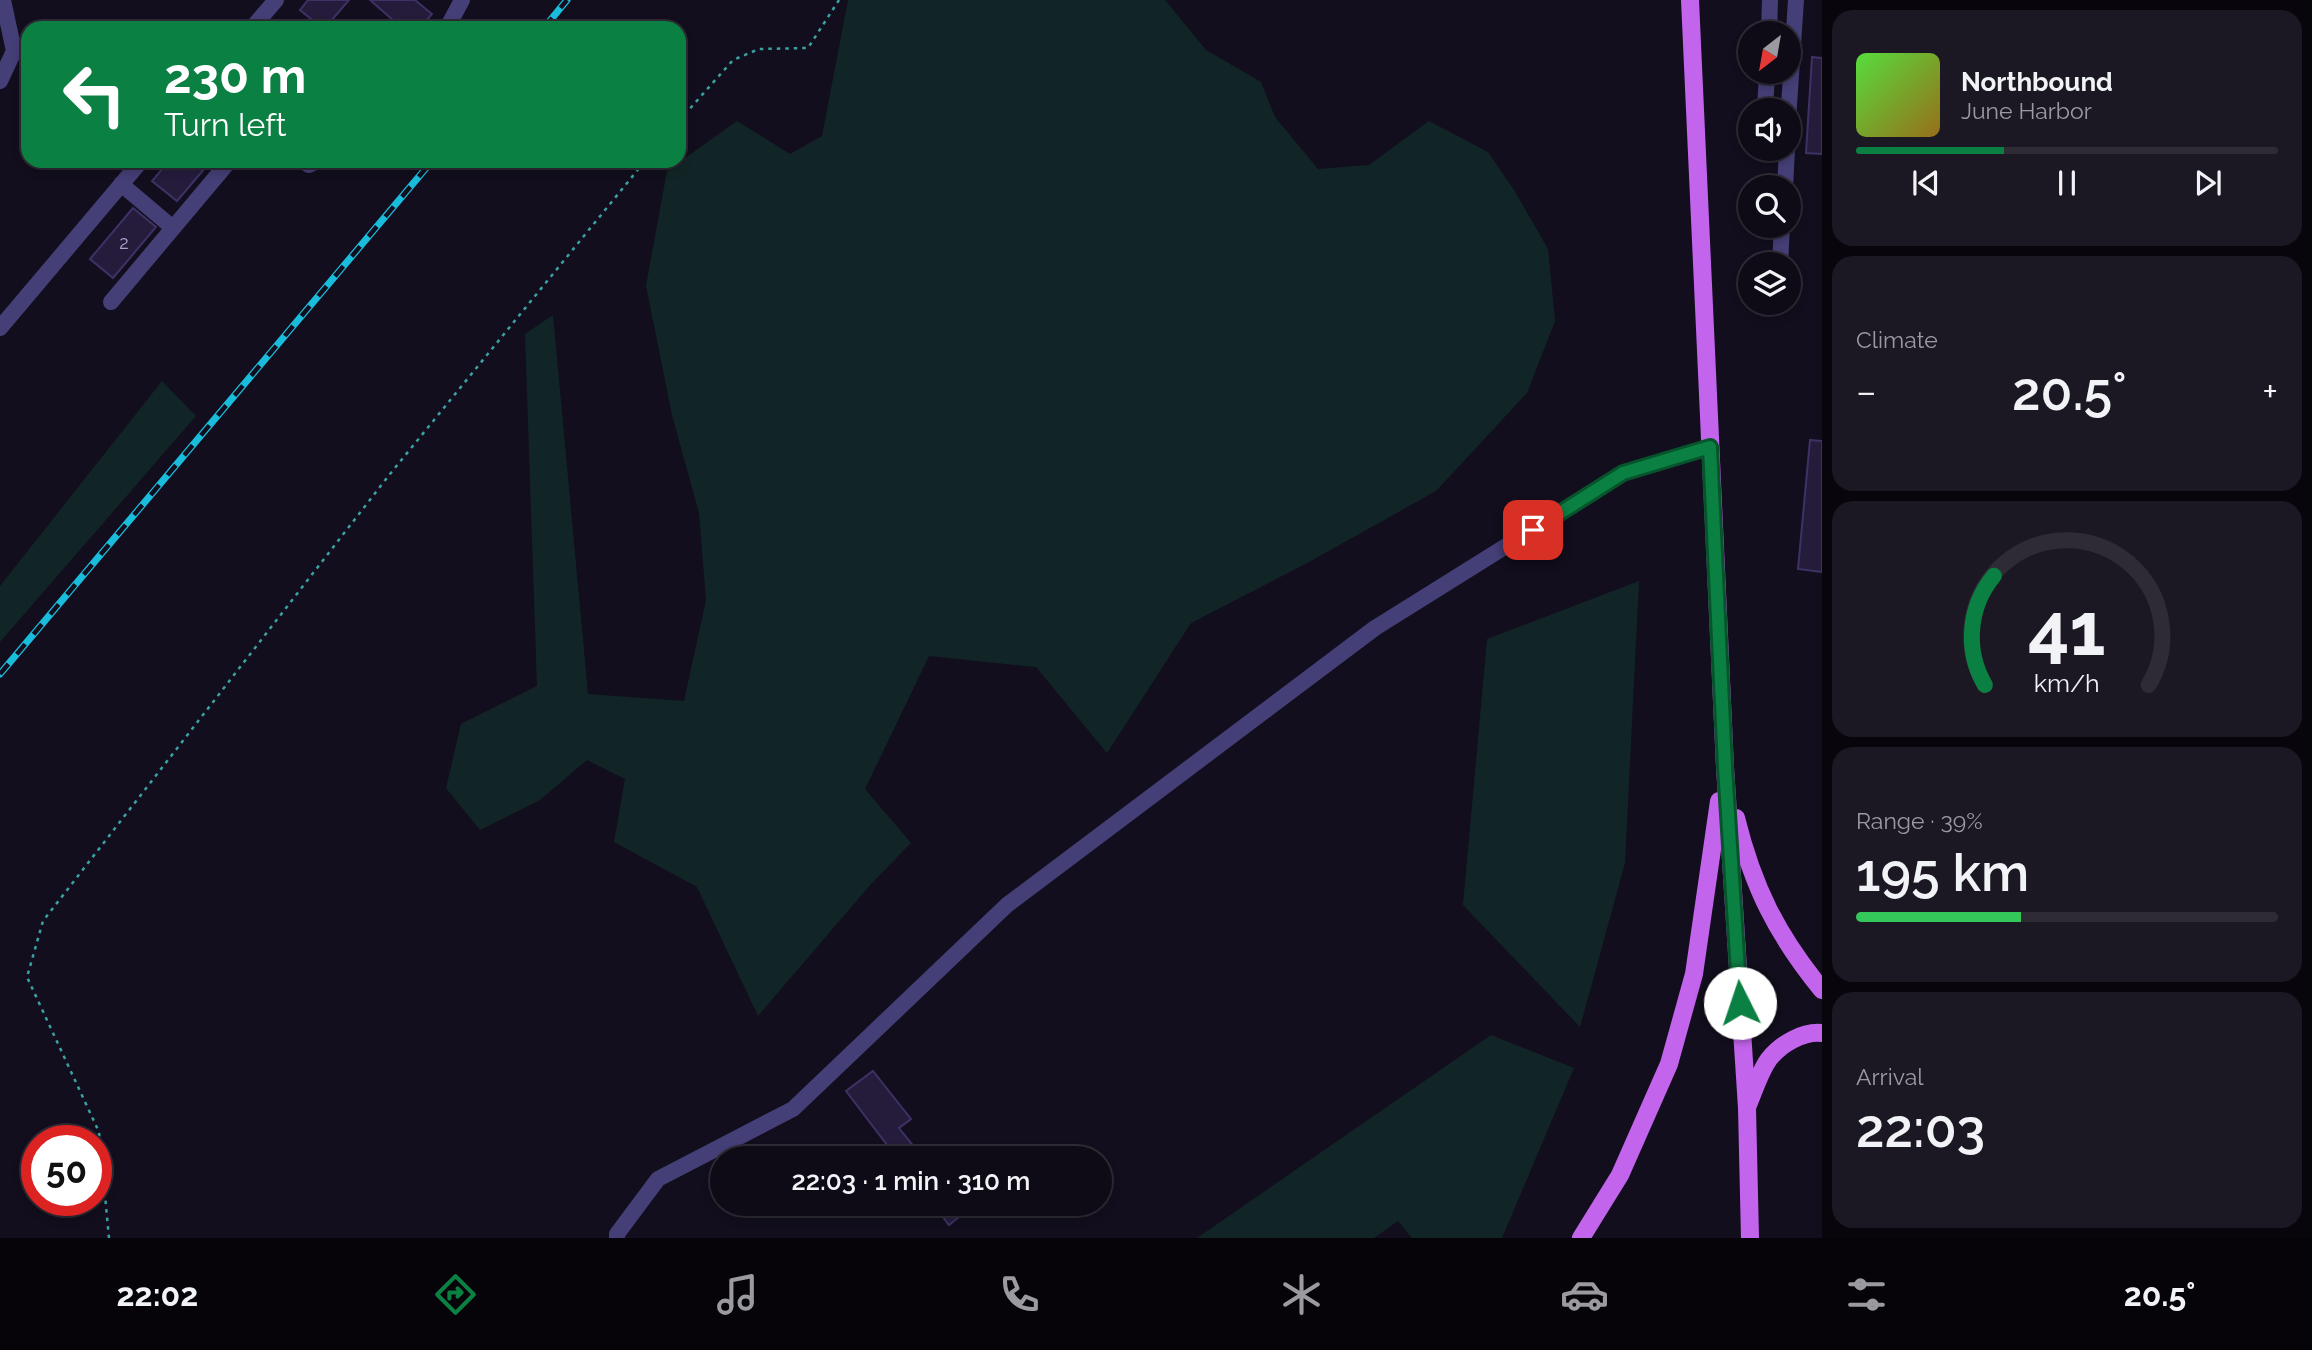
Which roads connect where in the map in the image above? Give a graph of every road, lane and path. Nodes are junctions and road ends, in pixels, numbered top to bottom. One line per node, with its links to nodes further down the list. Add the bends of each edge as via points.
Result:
1 (3, 0): 11 (street, via 13,51)
2 (276, 0): 8 (street)
3 (462, 0): 9 (street)
4 (839, 0): 13 (path, via 807,48 759,49 733,60)
5 (1690, 0): 21 (main road)
6 (1770, 0): 10 (street)
7 (1796, 0): 12 (street)
8 (258, 21)
9 (451, 21)
10 (1769, 21)
11 (0, 81)
12 (1789, 98)
13 (686, 113)
14 (135, 168): 17 (street)
15 (223, 168): 18 (street)
16 (639, 168): 26 (path, via 390,474 43,920 27,977 99,1132)
17 (121, 184): 18 (street); 20 (street)
18 (173, 228): 19 (street)
19 (111, 302)
20 (0, 328)
21 (1710, 447): 22 (main road); 27 (street, via 1623,473 1375,628 1007,905 793,1109 658,1179)
22 (1725, 767): 23 (main road, via 1744,852 1761,898); 25 (main road); 28 (main road, via 1694,974 1669,1064 1620,1175)
23 (1822, 990)
24 (1822, 1033): 25 (main road, via 1792,1040 1769,1060)
25 (1747, 1108): 29 (main road)
26 (109, 1238)
27 (617, 1238)
28 (1581, 1238)
29 (1750, 1238)

